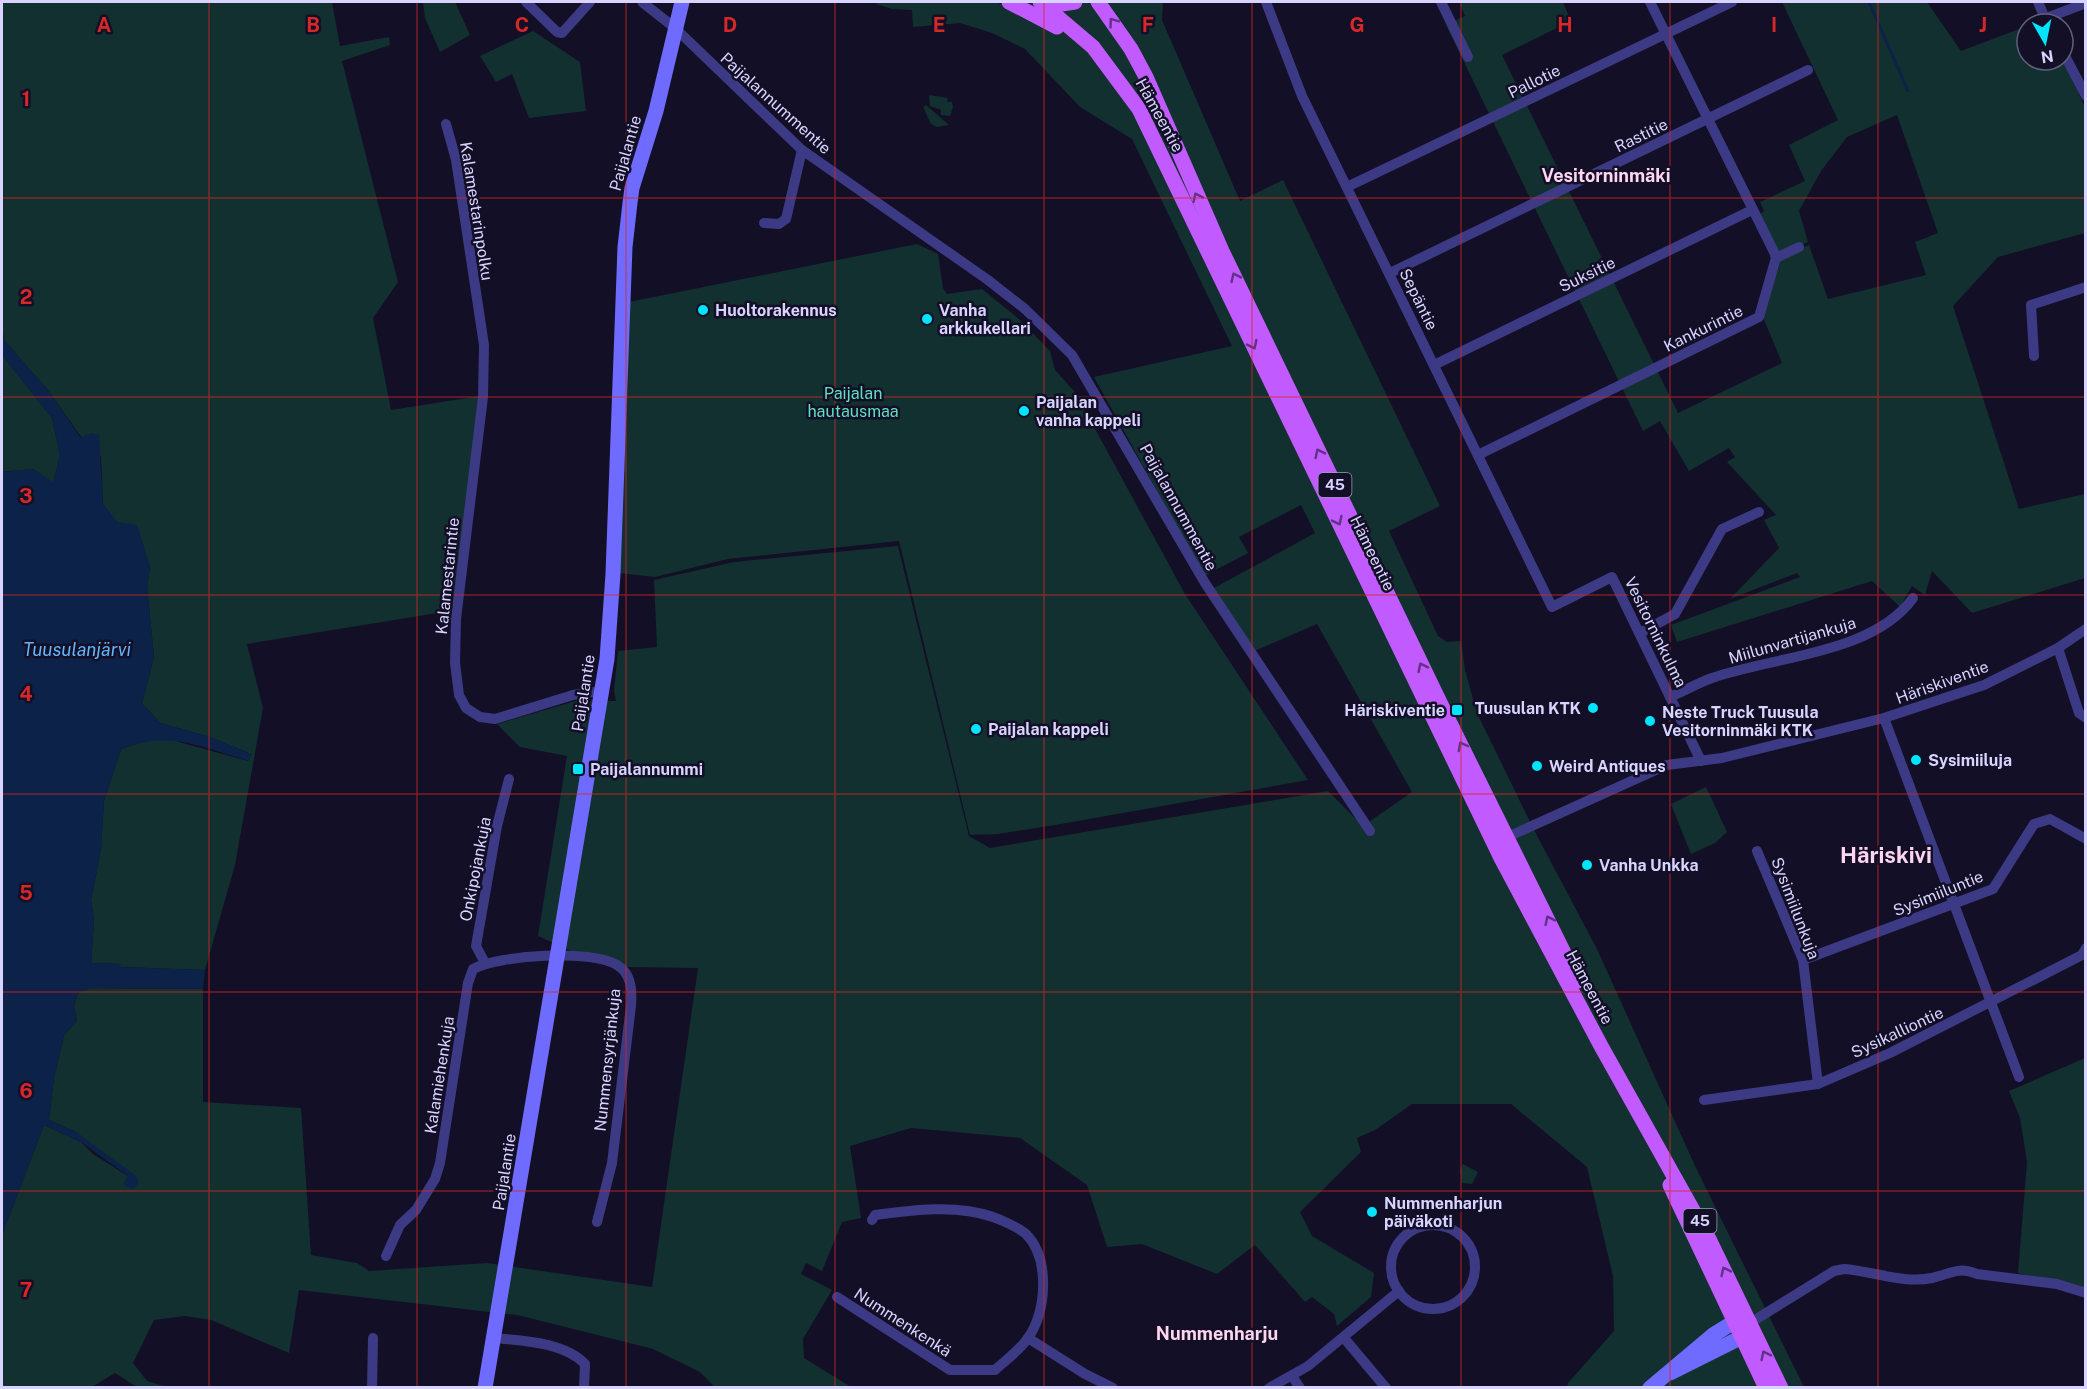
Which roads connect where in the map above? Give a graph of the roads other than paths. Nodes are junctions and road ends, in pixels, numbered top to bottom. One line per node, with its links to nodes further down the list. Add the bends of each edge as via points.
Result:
1 (526, 2): 2 (street, via 562,33)
2 (590, 2)
3 (642, 2): 15 (street, Paijalannummentie)
4 (682, 2): 15 (street, Paijalantie)
5 (1009, 2): 18 (main road, via 1050,22)
6 (1041, 2): 7 (main road); 18 (main road, Hämeentie / 45)
7 (1075, 2)
8 (1098, 2): 50 (main road, Hämeentie / 45, one-way to 8, via 1441,704 1222,250 1146,77)
9 (1266, 2): 25 (street, Sepäntie, via 1302,96)
10 (1441, 2): 17 (street)
11 (1650, 2): 16 (street)
12 (1732, 2): 16 (street, Pallotie)
13 (2085, 3): 14 (street)
14 (2066, 12)
15 (675, 28): 24 (street, Paijalannummentie); 42 (street, Paijalantie, via 656,111 632,188 625,247 613,574)
16 (1665, 34): 22 (street); 25 (street, Pallotie)
17 (1468, 57)
18 (1103, 60): 50 (main road, Hämeentie / 45, one-way to 50, via 1148,125)
19 (1808, 70): 22 (street, Rastitie)
20 (2073, 72): 21 (street)
21 (2085, 96)
22 (1708, 120): 26 (street); 30 (street, Rastitie)
23 (446, 124): 32 (street, Kalamestarinpolku, via 456,160)
24 (801, 150): 27 (street, via 786,219 779,224); 48 (street, Paijalannummentie, via 988,280 1025,309 1072,355 1205,584)
25 (1348, 186): 30 (street, Sepäntie)
26 (1752, 210): 29 (street); 34 (street, Suksitie)
27 (764, 223)
28 (1799, 248): 29 (street)
29 (1776, 258): 35 (street, Kankurintie, via 1759,316 1754,321)
30 (1390, 273): 34 (street, Sepäntie)
31 (2085, 287): 33 (street, via 2031,306)
32 (478, 303): 42 (street, Kalamestarintie, via 484,387 456,619 459,695 466,708 480,717 495,719 573,695)
33 (2034, 356)
34 (1434, 365): 35 (street, Sepäntie)
35 (1478, 455): 38 (street, Sepäntie)
36 (1759, 512): 40 (street, via 1722,530 1675,614)
37 (1913, 598): 43 (street, Miilunvartijankuja, via 1903,612 1859,639 1712,678)
38 (1552, 607): 40 (street, Vesitorninkulma, via 1612,577)
39 (2085, 630): 41 (street, Häriskiventie)
40 (1640, 633): 43 (street, Vesitorninkulma)
41 (2058, 648): 44 (street, Häriskiventie, via 1984,685); 45 (street, via 2079,713)
42 (601, 695): 54 (street, Paijalantie)
43 (1670, 697): 46 (street, Vesitorninkulma)
44 (1884, 718): 46 (street, Häriskiventie); 52 (street)
45 (2085, 718)
46 (1701, 761): 50 (street, Häriskiventie, via 1667,765)
47 (509, 779): 56 (street, Onkipojankuja, via 476,946)
48 (1370, 831)
49 (2085, 839): 52 (street, Sysimiiluntie, via 2050,819 2034,824 1993,889)
50 (1501, 840): 67 (main road, Hämeentie / 45, via 1608,1042 1636,1106 1704,1228)
51 (1757, 851): 55 (street, Sysimiilunkuja)
52 (1954, 904): 55 (street, Sysimiiluntie); 57 (street)
53 (2085, 948): 57 (street, Sysikalliontie, via 2082,955)
54 (556, 956): 56 (street); 62 (street, Nummensyrjänkuja, via 605,960 618,965 628,976 632,989 612,1163); 70 (street, Paijalantie)
55 (1803, 960): 59 (street, Sysimiilunkuja)
56 (485, 963): 63 (street, Kalamiehenkuja, via 473,969 468,983 435,1179 416,1210 400,1226)
57 (1991, 1003): 58 (street); 59 (street, Sysikalliontie)
58 (2019, 1077)
59 (1818, 1083): 60 (street, Sysikalliontie)
60 (1704, 1100)
61 (872, 1220): 71 (street, Nummenkenkä, via 875,1215 953,1210 993,1217 1025,1234 1040,1263 1042,1283 1041,1310)
62 (597, 1222)
63 (386, 1256)
64 (1398, 1291): 64 (street, via 1409,1302 1425,1308 1442,1308 1456,1302 1473,1281 1475,1264 1470,1247 1459,1234 1444,1227 1414,1229 1397,1244 1392,1260 1392,1276); 72 (street)
65 (2085, 1293): 67 (street, via 2057,1284 1968,1270 1953,1269 1934,1278 1919,1279 1844,1269)
66 (837, 1297): 71 (street, Nummenkenkä, via 950,1370 995,1370)
67 (1742, 1323): 68 (street); 73 (street, via 1713,1335); 84 (main road, Hämeentie / 45, one-way to 67)
68 (1742, 1337): 73 (street); 83 (main road)
69 (373, 1338): 76 (street)
70 (494, 1338): 77 (street, Paijalantie); 78 (street, via 575,1354 585,1364)
71 (1028, 1338): 79 (street)
72 (1344, 1338): 74 (street); 81 (street)
73 (1670, 1373): 82 (street)
74 (1292, 1376): 75 (street); 80 (street)
75 (1300, 1387)
76 (372, 1388)
77 (485, 1388)
78 (584, 1388)
79 (1113, 1388)
80 (1269, 1388)
81 (1386, 1388)
82 (1650, 1388)
83 (1766, 1388)
84 (1781, 1388)

